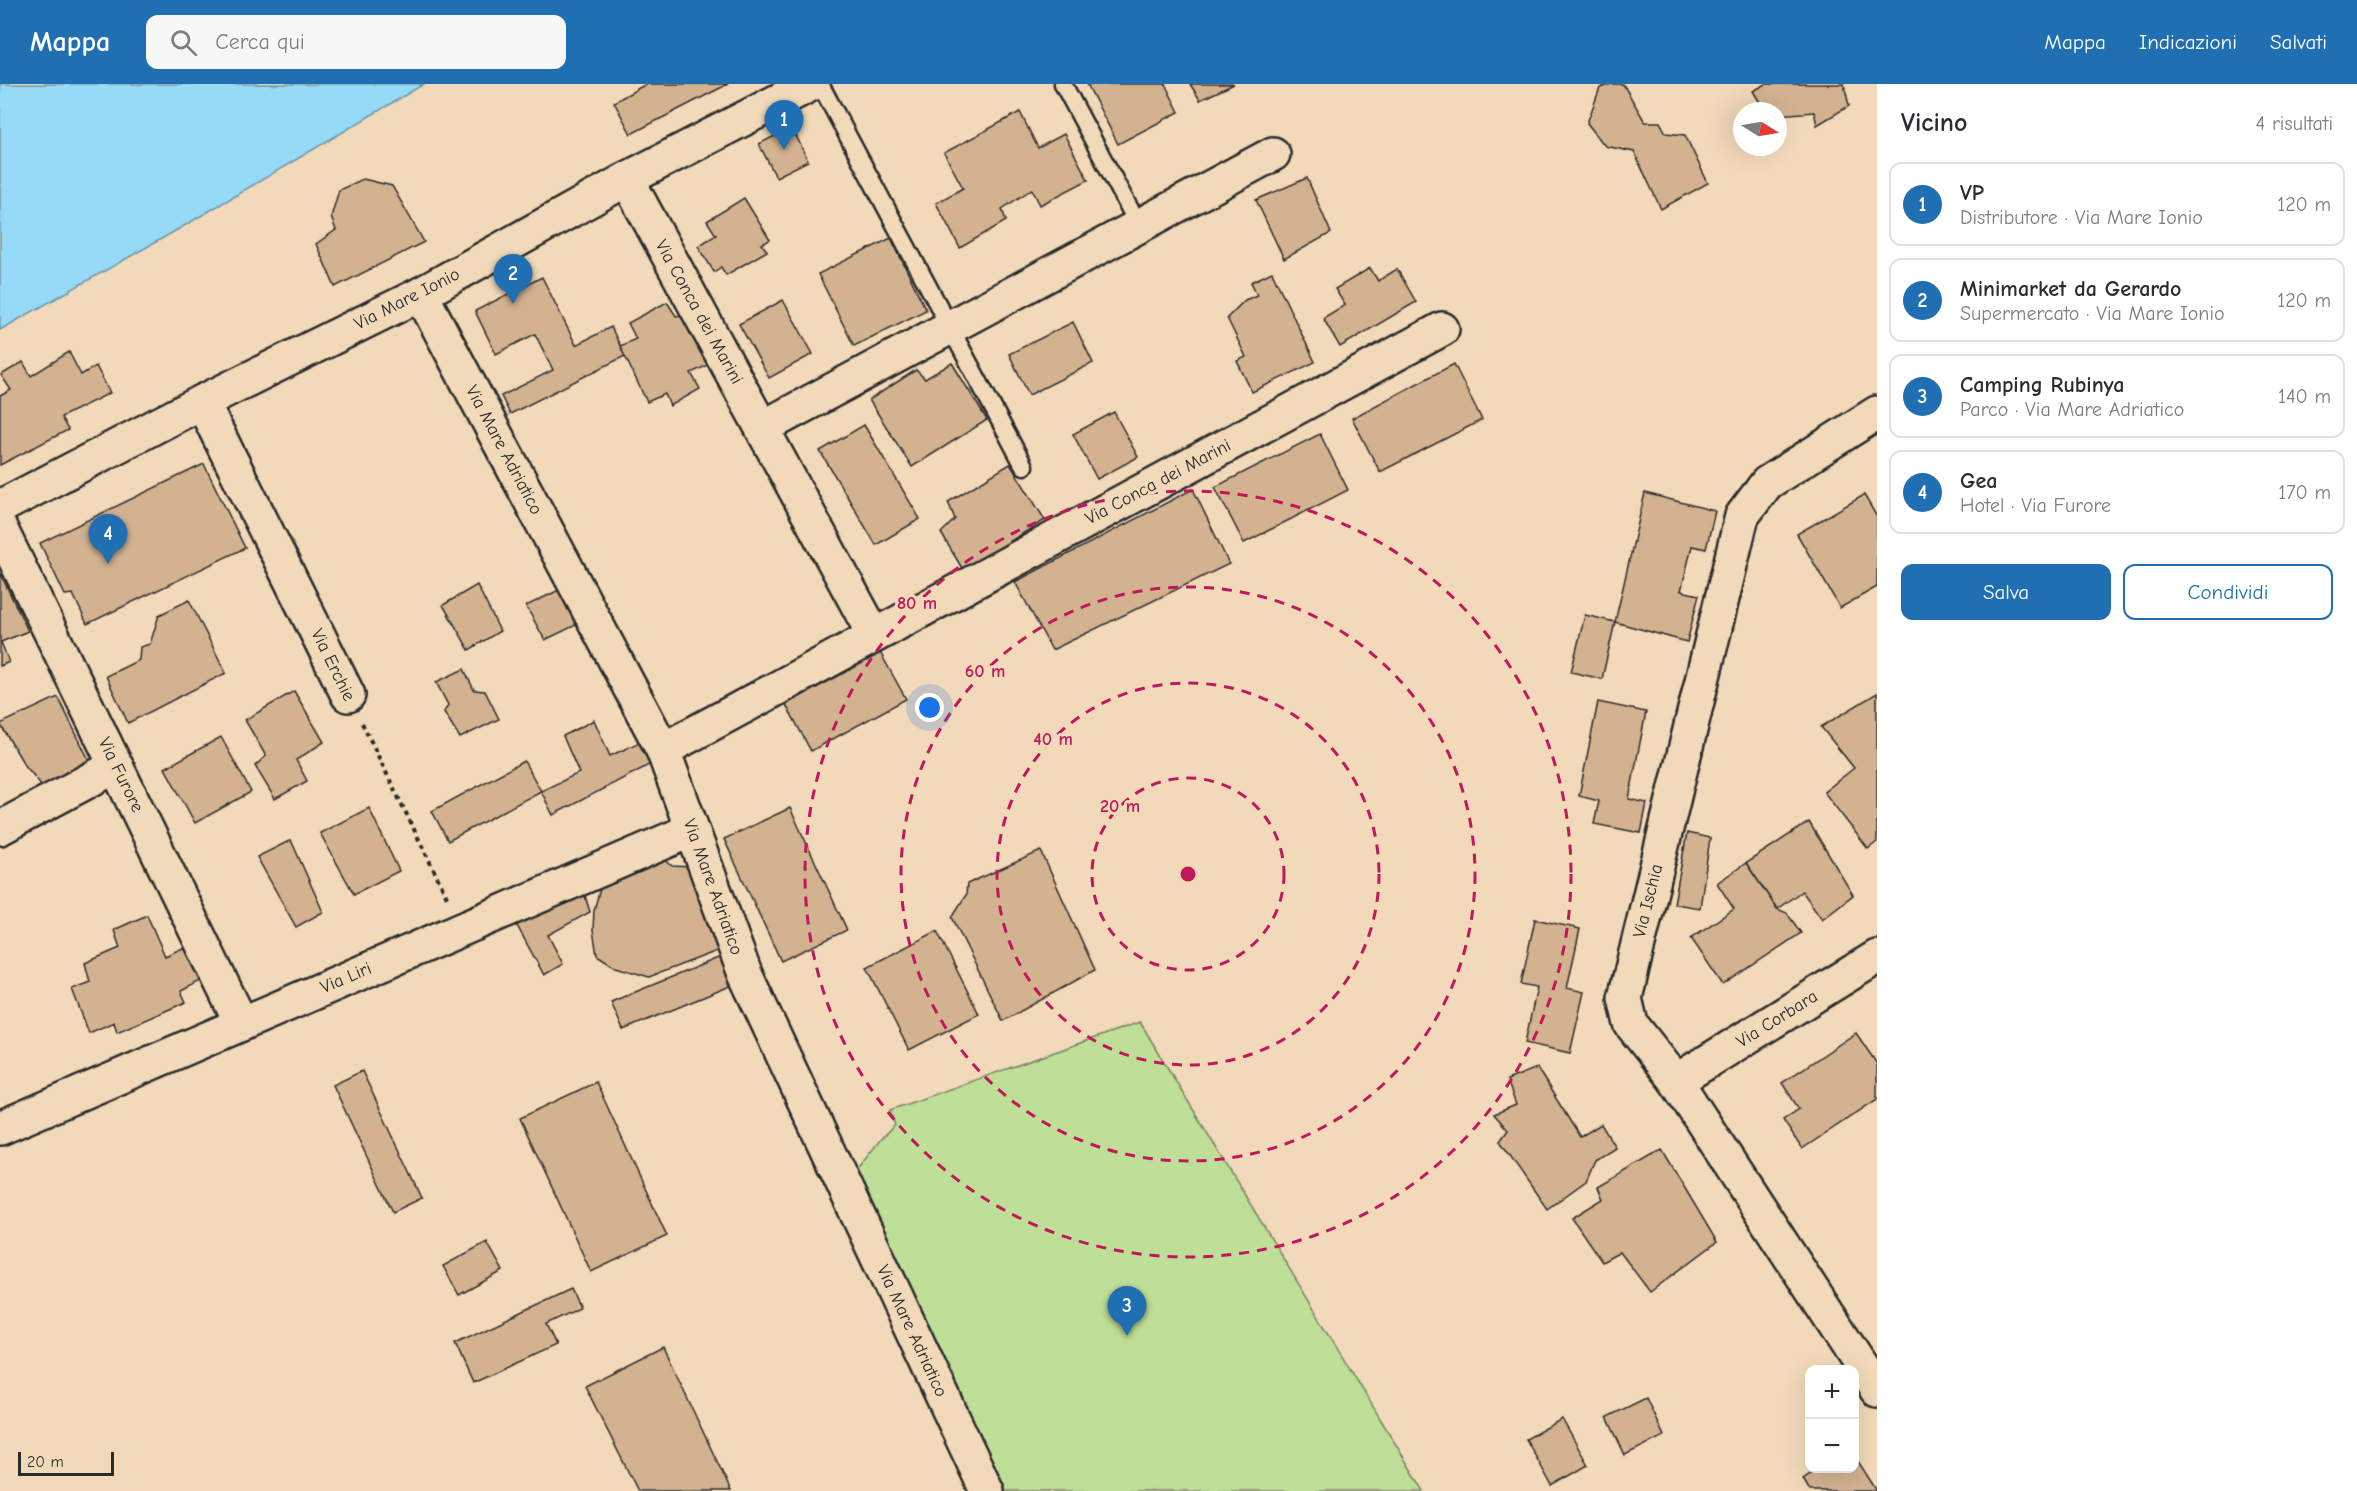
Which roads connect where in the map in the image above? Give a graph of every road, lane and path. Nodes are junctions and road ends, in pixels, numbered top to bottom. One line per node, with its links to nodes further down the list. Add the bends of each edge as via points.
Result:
1 (811, 84): 5 (street, Via Mare Ionio)
2 (820, 84): 8 (lane)
3 (1063, 84): 6 (lane)
4 (1273, 154): 6 (street)
5 (627, 179): 7 (street, Via Mare Ionio); 12 (street, Via Conca dei Marini)
6 (1139, 226): 8 (street)
7 (422, 294): 10 (street, Via Mare Ionio); 18 (street, Via Mare Adriatico)
8 (951, 327): 12 (street); 13 (lane)
9 (1442, 329): 16 (street, Via Conca dei Marini)
10 (202, 402): 14 (street, Via Mare Ionio); 17 (street, Via Erchie)
11 (1877, 413): 25 (street, Via Ischia, via 1767,483 1742,516 1625,998 1631,1024)
12 (762, 428): 16 (street, Via Conca dei Marini)
13 (1024, 466)
14 (0, 507)
15 (0, 528): 19 (street, Via Furore)
16 (874, 635): 18 (street, Via Conca dei Marini)
17 (348, 695): 22 (path, Via Erchie)
18 (663, 750): 21 (street, Via Mare Adriatico)
19 (116, 766): 20 (street); 24 (street, Via Furore)
20 (0, 828)
21 (692, 830): 22 (street, Via Liri); 28 (street, Via Mare Adriatico, via 745,974)
22 (463, 928): 24 (street, Via Liri)
23 (1877, 957): 25 (street, Via Corbara)
24 (241, 1023): 26 (street, Via Liri)
25 (1676, 1081): 27 (street, Via Ischia)
26 (0, 1128)
27 (1877, 1390)
28 (987, 1491)

